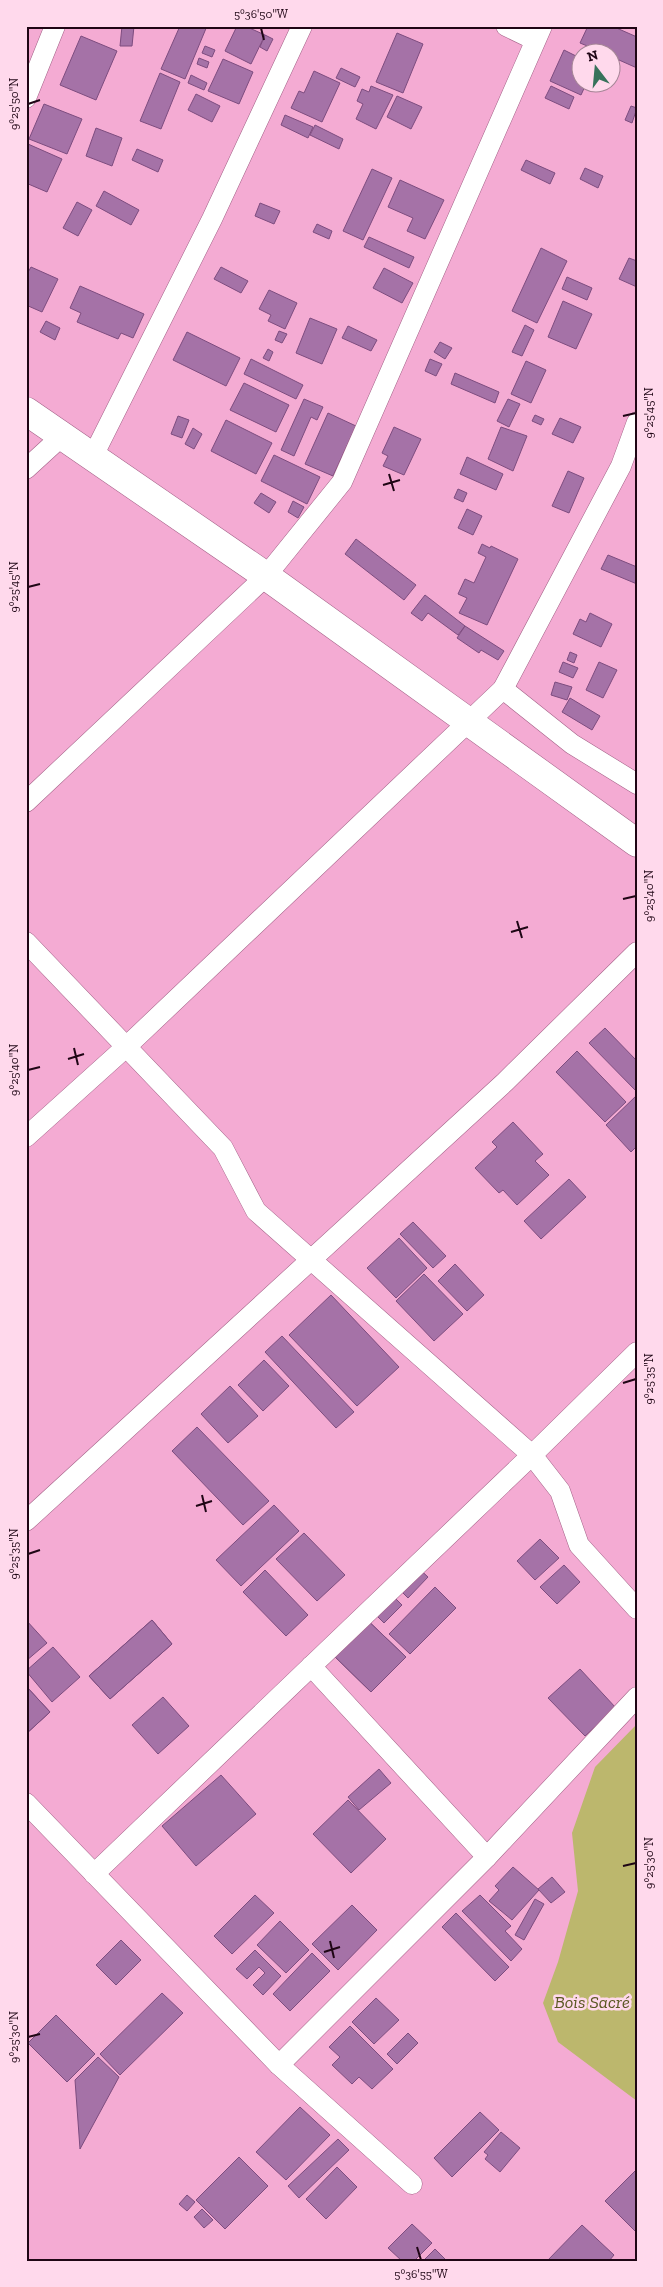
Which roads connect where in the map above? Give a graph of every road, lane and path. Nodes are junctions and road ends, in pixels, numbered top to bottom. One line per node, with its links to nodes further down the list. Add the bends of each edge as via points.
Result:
1 (55, 26): 5 (street)
2 (302, 26): 9 (street, via 212,219)
3 (506, 26): 4 (street)
4 (538, 33): 11 (street, via 342,482)
5 (26, 98)
6 (26, 411): 8 (main road)
7 (637, 422): 12 (street, via 621,466)
8 (62, 436): 9 (main road); 10 (street)
9 (93, 456): 11 (main road)
10 (26, 469)
11 (266, 576): 13 (main road); 15 (street)
12 (503, 689): 13 (street); 14 (street, via 572,744)
13 (468, 722): 16 (main road); 19 (street)
14 (637, 784)
15 (26, 802)
16 (637, 843)
17 (26, 942): 19 (street)
18 (637, 952): 21 (street, via 505,1082)
19 (126, 1047): 20 (street); 21 (street, via 223,1148 256,1211)
20 (26, 1137)
21 (313, 1260): 23 (street); 24 (street)
22 (637, 1352): 23 (street)
23 (532, 1455): 25 (street, via 560,1491 579,1545); 26 (street)
24 (26, 1522)
25 (637, 1609)
26 (312, 1666): 29 (street); 30 (street)
27 (637, 1697): 29 (street)
28 (26, 1803): 30 (street)
29 (487, 1858): 31 (street)
30 (94, 1874): 31 (street)
31 (279, 2065): 32 (street)
32 (412, 2184)

